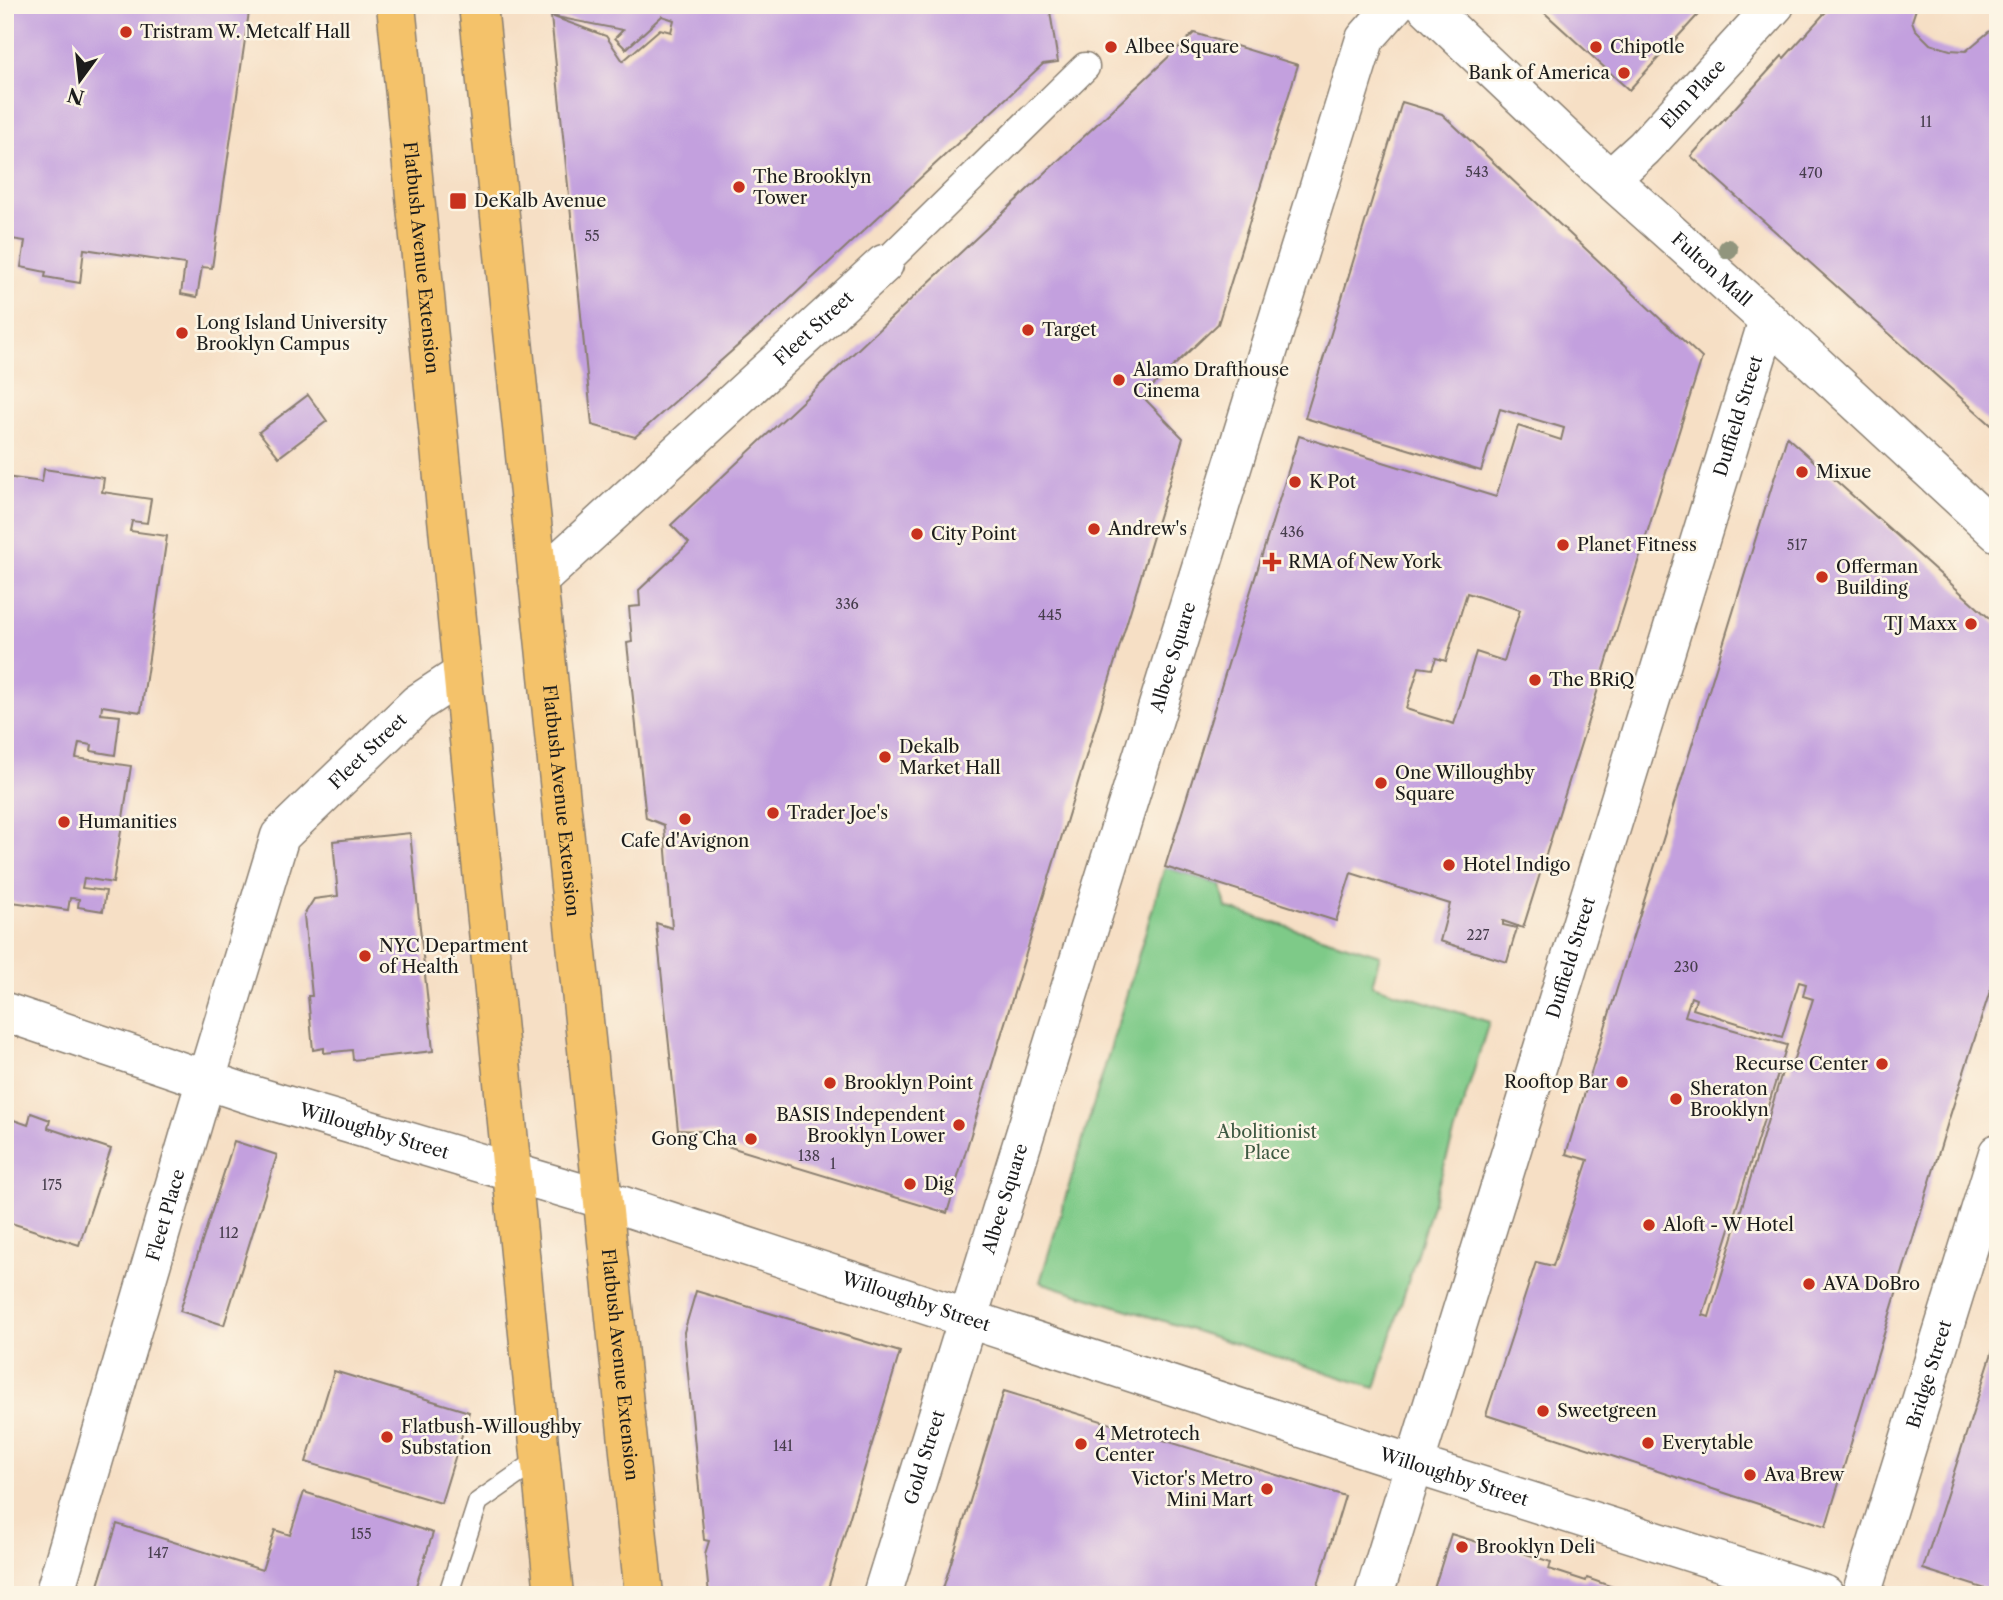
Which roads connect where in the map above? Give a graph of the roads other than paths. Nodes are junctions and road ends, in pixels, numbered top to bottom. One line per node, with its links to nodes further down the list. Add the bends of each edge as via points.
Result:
1 (396, 5): 12 (main road, Flatbush Avenue Extension)
2 (478, 5): 11 (main road, Flatbush Avenue Extension)
3 (1395, 5): 19 (street, Albee Square, via 1364,39)
4 (1425, 5): 7 (street, Fulton Mall)
5 (1775, 5): 7 (street, Elm Place)
6 (1085, 67): 8 (street, Fleet Street)
7 (1610, 179): 9 (street, Fulton Mall)
8 (884, 264): 11 (street, Fleet Street)
9 (1768, 320): 10 (street, Fulton Mall); 21 (street, Duffield Street)
10 (1998, 533)
11 (538, 581): 18 (main road, Flatbush Avenue Extension)
12 (462, 674): 13 (street, Fleet Street, via 418,703); 17 (main road, Flatbush Avenue Extension)
13 (281, 836): 15 (street, Fleet Place)
14 (5, 1012): 15 (street, Willoughby Street)
15 (207, 1080): 17 (street, Willoughby Street); 22 (street, Fleet Place)
16 (1998, 1153): 29 (street, Bridge Street)
17 (513, 1174): 18 (street, Willoughby Street); 20 (main road, Flatbush Avenue Extension)
18 (602, 1199): 19 (street, Willoughby Street); 25 (main road, Flatbush Avenue Extension)
19 (967, 1320): 21 (street, Willoughby Street); 26 (street, Gold Street)
20 (541, 1458): 23 (lane, via 478,1502); 24 (main road, Flatbush Avenue Extension)
21 (1414, 1465): 27 (street, Duffield Street); 28 (street, Willoughby Street)
22 (54, 1595)
23 (448, 1595)
24 (554, 1595)
25 (644, 1595)
26 (882, 1595)
27 (1374, 1595)
28 (1825, 1595)
29 (1861, 1595)

